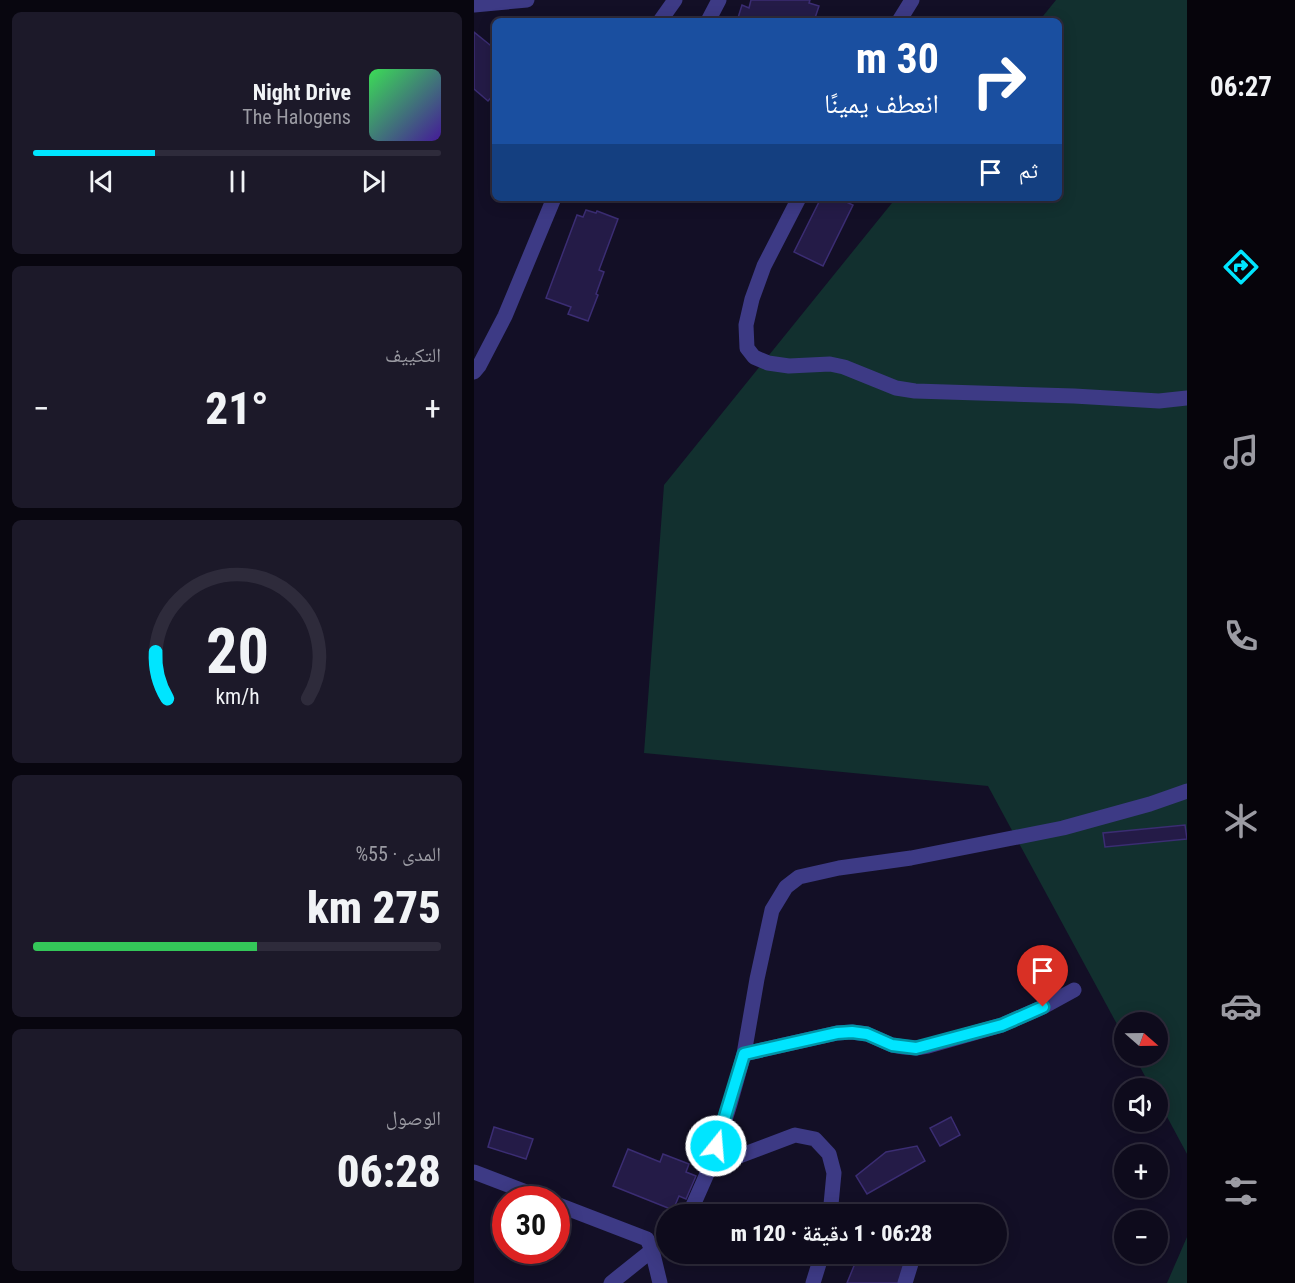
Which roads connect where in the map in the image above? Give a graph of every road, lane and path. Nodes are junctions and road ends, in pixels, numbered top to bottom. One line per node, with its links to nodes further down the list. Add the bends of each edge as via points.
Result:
1 (527, 0): 5 (street)
2 (675, 0): 6 (street)
3 (719, 0): 7 (street)
4 (912, 0): 8 (street)
5 (474, 5)
6 (662, 18)
7 (710, 18)
8 (901, 18)
9 (553, 201): 11 (street, via 505,316)
10 (797, 201): 12 (street, via 752,299 746,324 747,348 754,357 789,366 830,364 915,391 1159,401)
11 (474, 372)
12 (1187, 398)
13 (1187, 791): 15 (street, via 1063,828 799,877 786,887 772,910)
14 (1074, 990): 15 (street, via 1002,1025 928,1046 892,1045 852,1032)
15 (744, 1054): 16 (street)
16 (710, 1167): 19 (street); 20 (street, via 795,1135 815,1140 829,1154 834,1173)
17 (474, 1172): 18 (street)
18 (510, 1186)
19 (694, 1204)
20 (831, 1204)
21 (570, 1209): 23 (street, via 647,1239)
22 (656, 1247): 23 (street)
23 (652, 1250): 26 (street); 27 (street)
24 (819, 1264): 28 (street)
25 (911, 1264): 29 (street)
26 (611, 1283)
27 (660, 1283)
28 (813, 1283)
29 (905, 1283)

